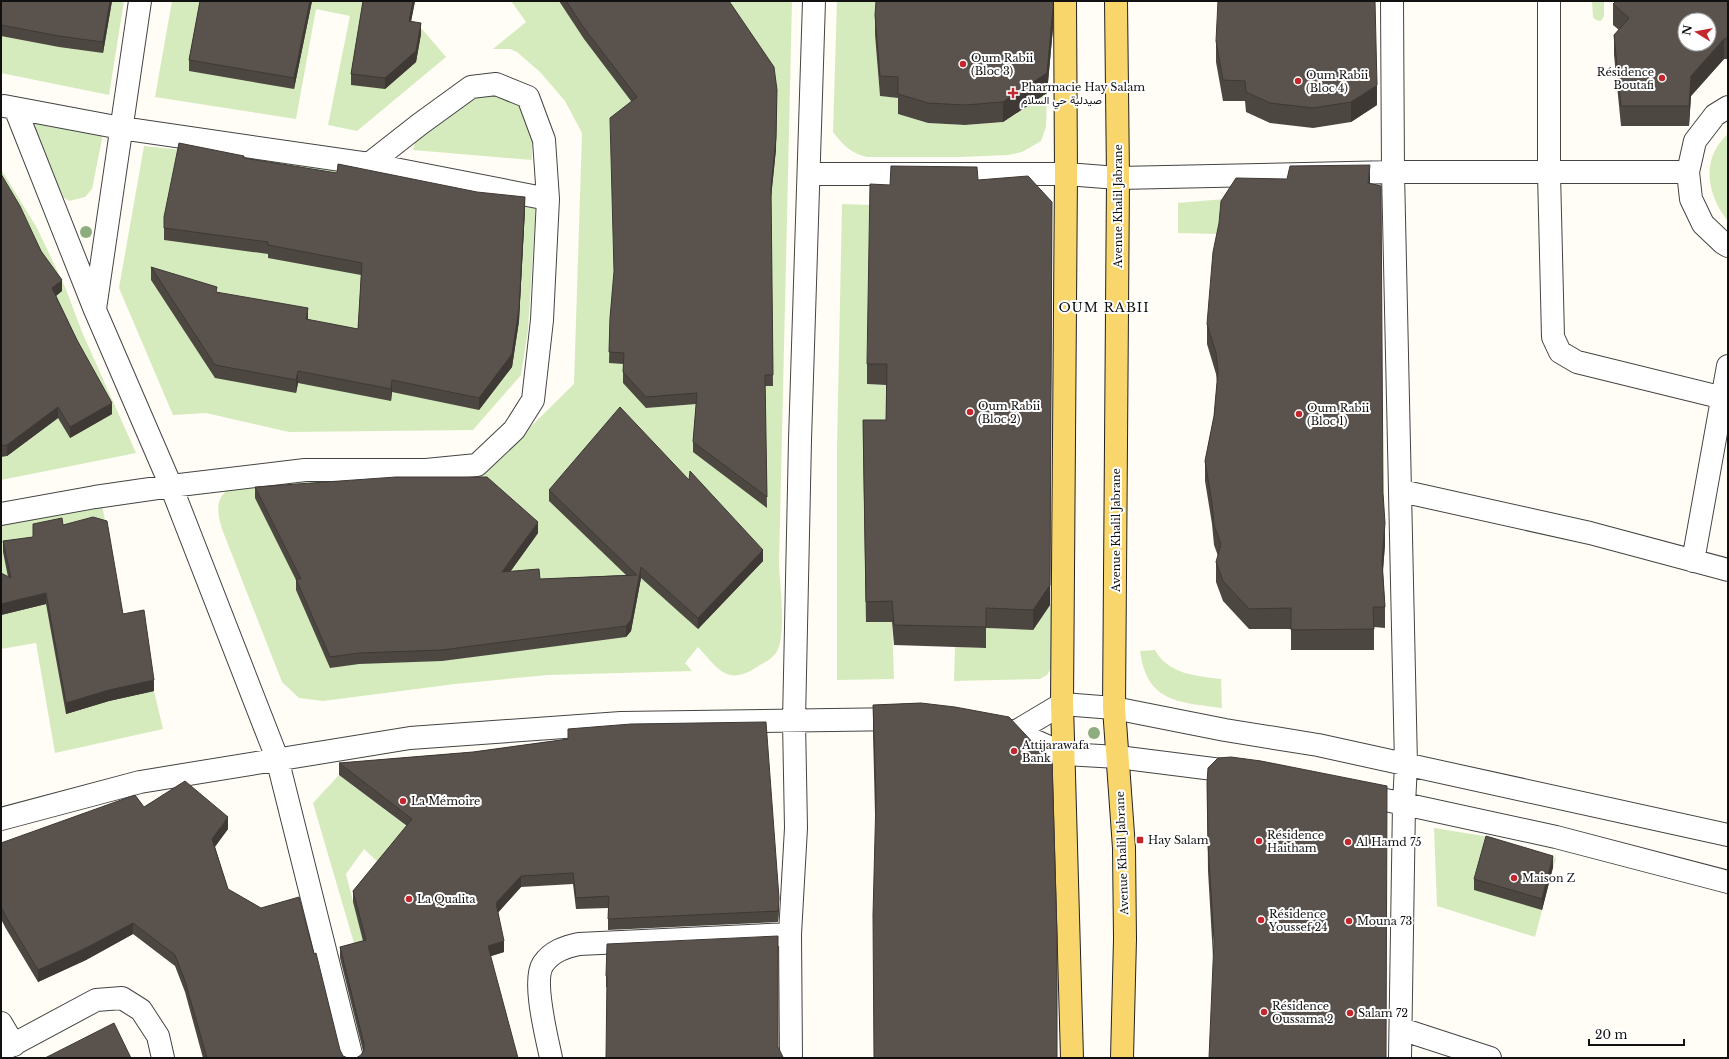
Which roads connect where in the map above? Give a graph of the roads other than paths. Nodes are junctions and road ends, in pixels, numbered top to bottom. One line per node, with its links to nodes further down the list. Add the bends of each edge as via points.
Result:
1 (140, 1): 9 (street)
2 (814, 1): 14 (street)
3 (1065, 1): 15 (main road)
4 (1116, 1): 16 (main road, Avenue Khalil Jabrane)
5 (1392, 1): 11 (street)
6 (1549, 1): 13 (street)
7 (8, 107): 9 (street); 19 (street)
8 (1728, 107): 12 (street, via 1715,115 1695,141)
9 (121, 128): 10 (street); 19 (street)
10 (369, 164): 17 (street); 17 (street, via 471,88 496,84 528,97 544,140)
11 (1393, 172): 13 (street); 16 (street); 23 (street)
12 (1688, 172): 13 (street); 18 (street, via 1691,199 1703,224)
13 (1549, 173): 21 (street, via 1553,337 1560,352 1577,362)
14 (809, 174): 15 (street); 30 (street)
15 (1066, 174): 16 (street); 27 (main road)
16 (1118, 178): 28 (main road, Avenue Khalil Jabrane)
17 (548, 199): 22 (street, via 542,320 533,400 514,430 477,465 426,470 305,470)
18 (1728, 246)
19 (95, 310): 22 (street)
20 (1728, 366): 21 (street)
21 (1725, 398): 25 (street)
22 (171, 486): 24 (street); 35 (street)
23 (1401, 491): 25 (street, via 1590,533); 36 (street)
24 (1, 514)
25 (1693, 561): 26 (street)
26 (1728, 570)
27 (1062, 704): 28 (street); 32 (street); 33 (main road)
28 (1114, 708): 34 (main road, Avenue Khalil Jabrane); 36 (street, via 1318,745)
29 (920, 718): 30 (street)
30 (794, 721): 35 (street, via 621,723 410,738); 43 (street, via 796,828)
31 (981, 725): 32 (street)
32 (1015, 732): 33 (street)
33 (1065, 754): 34 (street); 51 (main road)
34 (1118, 757): 37 (street); 52 (main road, Avenue Khalil Jabrane, via 1124,848)
35 (277, 758): 40 (street, via 140,782); 48 (street)
36 (1406, 765): 39 (street); 41 (street)
37 (1256, 775)
38 (1342, 791): 39 (street)
39 (1404, 804): 42 (street, via 1556,837); 45 (street)
40 (1, 819)
41 (1728, 835)
42 (1728, 882)
43 (790, 934): 49 (street, via 579,944 560,948 542,965 538,990); 50 (street)
44 (1, 1023): 46 (street)
45 (1401, 1029): 53 (street); 54 (street)
46 (7, 1048): 47 (street, via 96,1000 122,998 141,1010 158,1036)
47 (163, 1058)
48 (352, 1058)
49 (551, 1058)
50 (791, 1058)
51 (1072, 1058)
52 (1122, 1058)
53 (1400, 1058)
54 (1490, 1058)

